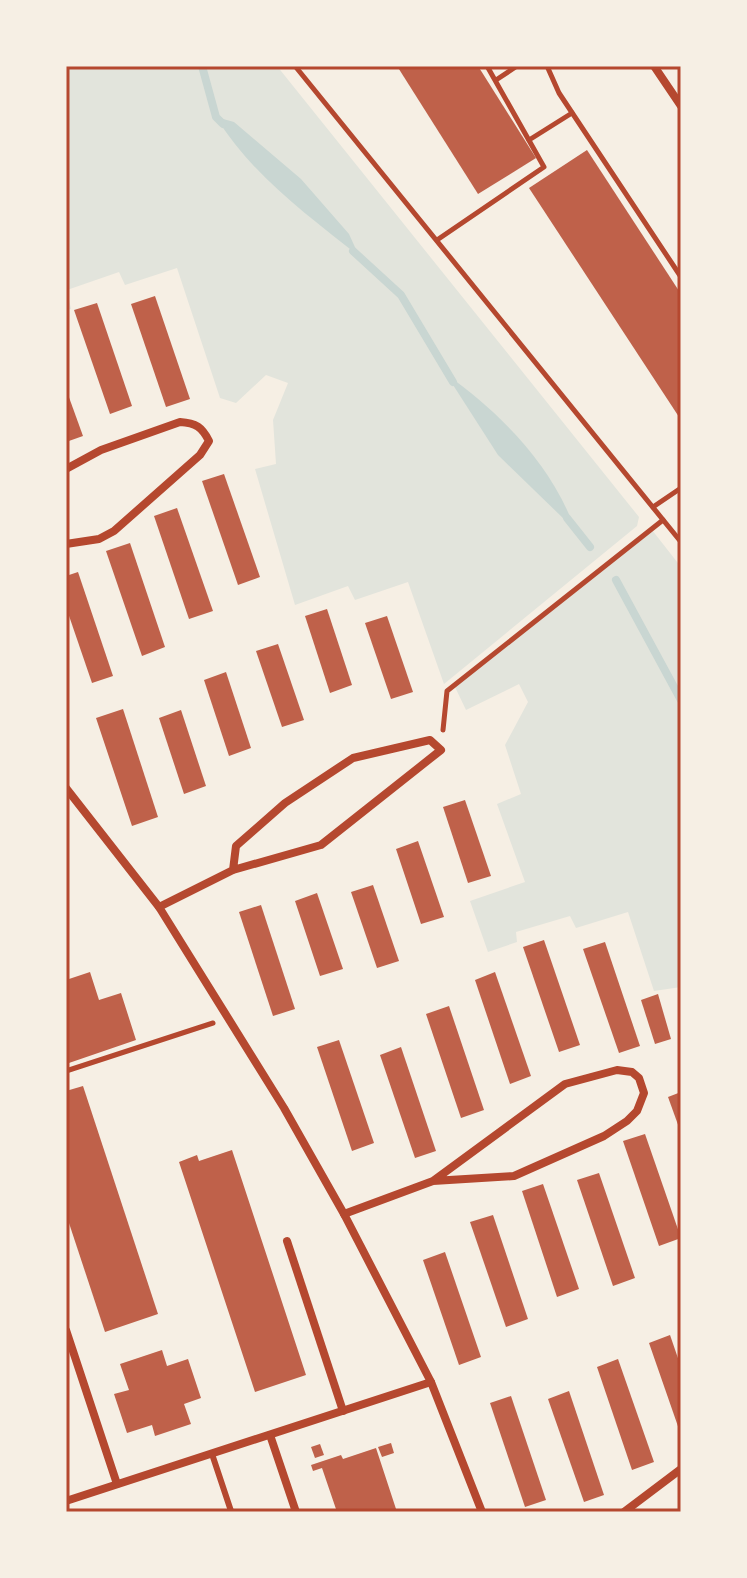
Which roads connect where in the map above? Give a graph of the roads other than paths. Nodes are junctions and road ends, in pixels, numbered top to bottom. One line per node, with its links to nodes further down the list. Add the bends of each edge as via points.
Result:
1 (654, 66): 2 (street)
2 (681, 106)
3 (66, 469): 4 (street, via 101,450 180,422 203,428 209,441 114,531)
4 (66, 544)
5 (66, 788): 7 (street)
6 (233, 870): 6 (street, via 321,845 441,750 430,740 353,758 285,803 236,846); 7 (street)
7 (159, 907): 9 (street)
8 (433, 1181): 8 (street, via 514,1176 604,1136 637,1111 644,1093 639,1078 617,1070 565,1084); 9 (street)
9 (344, 1214): 12 (street)
10 (287, 1241): 13 (street)
11 (66, 1330): 17 (street)
12 (431, 1382): 13 (street); 21 (street)
13 (343, 1411): 14 (street)
14 (270, 1435): 15 (street); 20 (street)
15 (212, 1454): 17 (street); 19 (lane)
16 (681, 1469): 22 (street)
17 (117, 1484): 18 (street)
18 (66, 1501)
19 (231, 1511)
20 (296, 1512)
21 (482, 1512)
22 (624, 1512)

